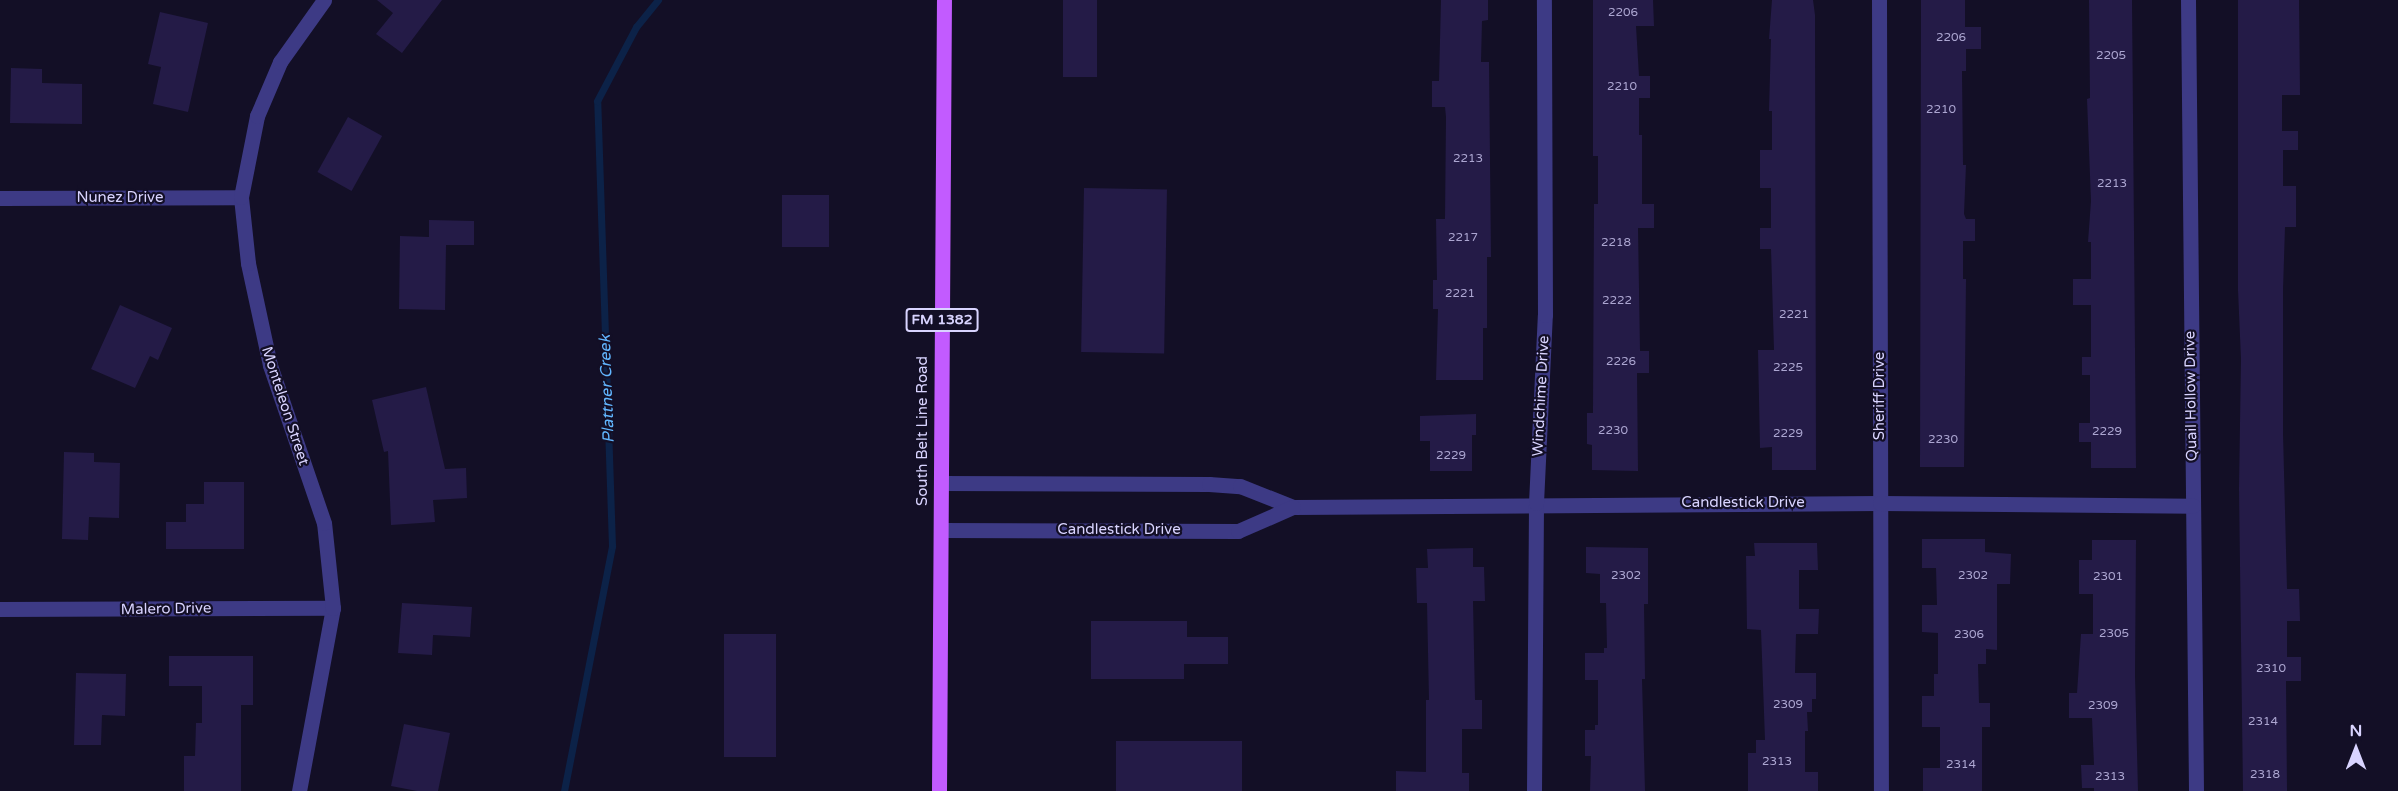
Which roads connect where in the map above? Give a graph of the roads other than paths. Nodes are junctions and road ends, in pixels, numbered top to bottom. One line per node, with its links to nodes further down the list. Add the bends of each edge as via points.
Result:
1 (324, 0): 6 (street, Monteleon Street, via 280,62 257,116)
2 (944, 0): 8 (main road, South Belt Line Road / FM 1382)
3 (1544, 0): 10 (street, Windchime Drive, via 1545,315)
4 (1879, 0): 9 (street, Sheriff Drive)
5 (2188, 0): 11 (street, Quail Hollow Drive)
6 (241, 197): 7 (street, Nunez Drive); 14 (street, Monteleon Street, via 248,263 270,365 324,523)
7 (0, 198)
8 (941, 483): 12 (street, Candlestick Drive, via 1240,486); 13 (main road, South Belt Line Road / FM 1382)
9 (1880, 502): 10 (street, Candlestick Drive); 11 (street, Candlestick Drive); 19 (street, Sheriff Drive)
10 (1536, 503): 12 (street, Candlestick Drive); 18 (street, Windchime Drive)
11 (2193, 506): 20 (street, Quail Hollow Drive)
12 (1293, 507): 13 (street, Candlestick Drive, via 1238,531)
13 (941, 530): 17 (main road, South Belt Line Road / FM 1382)
14 (333, 608): 15 (street, Malero Drive); 16 (street, Monteleon Street)
15 (0, 609)
16 (299, 791)
17 (939, 791)
18 (1534, 791)
19 (1881, 791)
20 (2196, 791)

